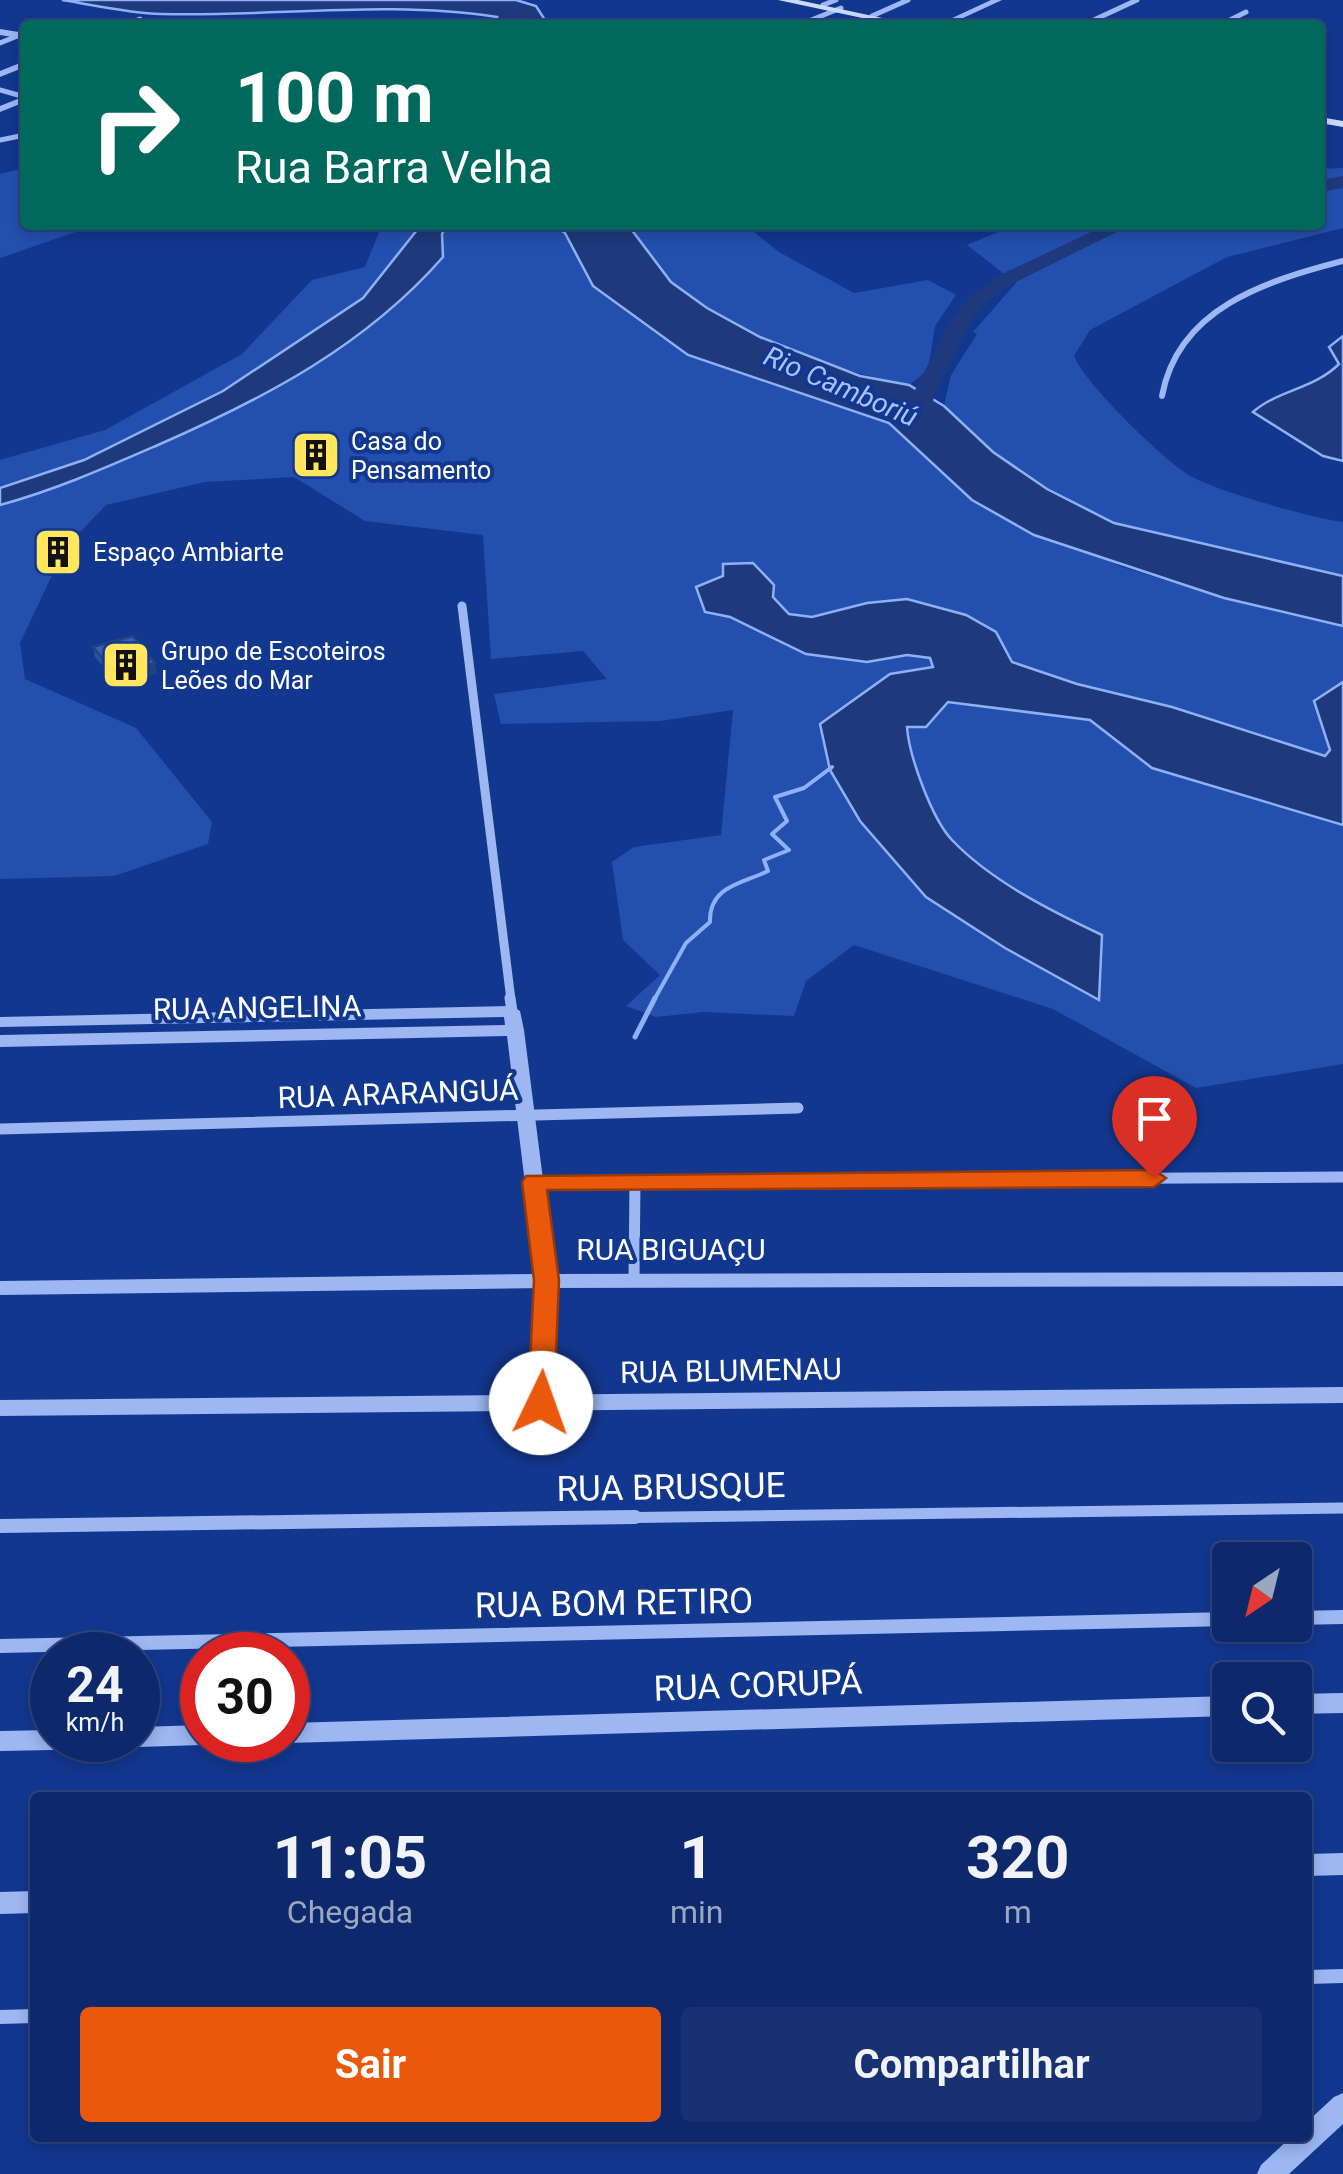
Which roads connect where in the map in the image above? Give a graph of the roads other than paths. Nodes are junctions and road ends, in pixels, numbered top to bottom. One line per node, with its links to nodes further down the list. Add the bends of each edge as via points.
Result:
1 (784, 0): 5 (main road)
2 (908, 0): 7 (street)
3 (998, 0): 10 (street)
4 (1137, 0): 11 (street)
5 (838, 4): 7 (main road); 8 (street)
6 (1246, 12): 12 (street)
7 (872, 16): 9 (main road)
8 (808, 20)
9 (888, 20)
10 (952, 20)
11 (1095, 20)
12 (1230, 20)
13 (1343, 261): 14 (street, via 1278,278 1214,313 1168,365)
14 (1162, 396)
15 (462, 606): 16 (street)
16 (514, 1021): 17 (street, RUA ANGELINA); 18 (street, RUA ANGELINA); 20 (street)
17 (0, 1022)
18 (0, 1041)
19 (798, 1108): 20 (street, RUA ARARANGUÁ)
20 (526, 1115): 21 (street, RUA ARARANGUÁ); 24 (street)
21 (0, 1129)
22 (1343, 1177): 23 (street)
23 (636, 1181): 24 (street); 27 (street)
24 (534, 1182): 26 (street)
25 (1343, 1279): 27 (street, RUA BIGUAÇU)
26 (546, 1280): 27 (street, RUA BIGUAÇU); 28 (street, RUA BIGUAÇU); 30 (street)
27 (634, 1280)
28 (0, 1288)
29 (1343, 1395): 30 (street, RUA BLUMENAU)
30 (541, 1403): 31 (street, RUA BLUMENAU)
31 (0, 1408)
32 (1343, 1508): 33 (street, RUA BRUSQUE)
33 (0, 1526)
34 (1343, 1617): 35 (street)
35 (1312, 1618)
36 (1212, 1619): 37 (street, RUA BOM RETIRO)
37 (0, 1646)
38 (1343, 1703): 39 (street)
39 (1312, 1704)
40 (1212, 1707): 41 (street, RUA CORUPÁ)
41 (310, 1732)
42 (30, 1740): 43 (street)
43 (0, 1741)
44 (1343, 1864): 45 (street)
45 (1312, 1865)
46 (30, 1902): 47 (street)
47 (0, 1904)
48 (1343, 1976): 49 (street)
49 (1312, 1977)
50 (30, 2016): 51 (street)
51 (0, 2017)
52 (1343, 2106): 53 (street)
53 (1312, 2135)
54 (1304, 2142): 55 (street)
55 (1270, 2174)

